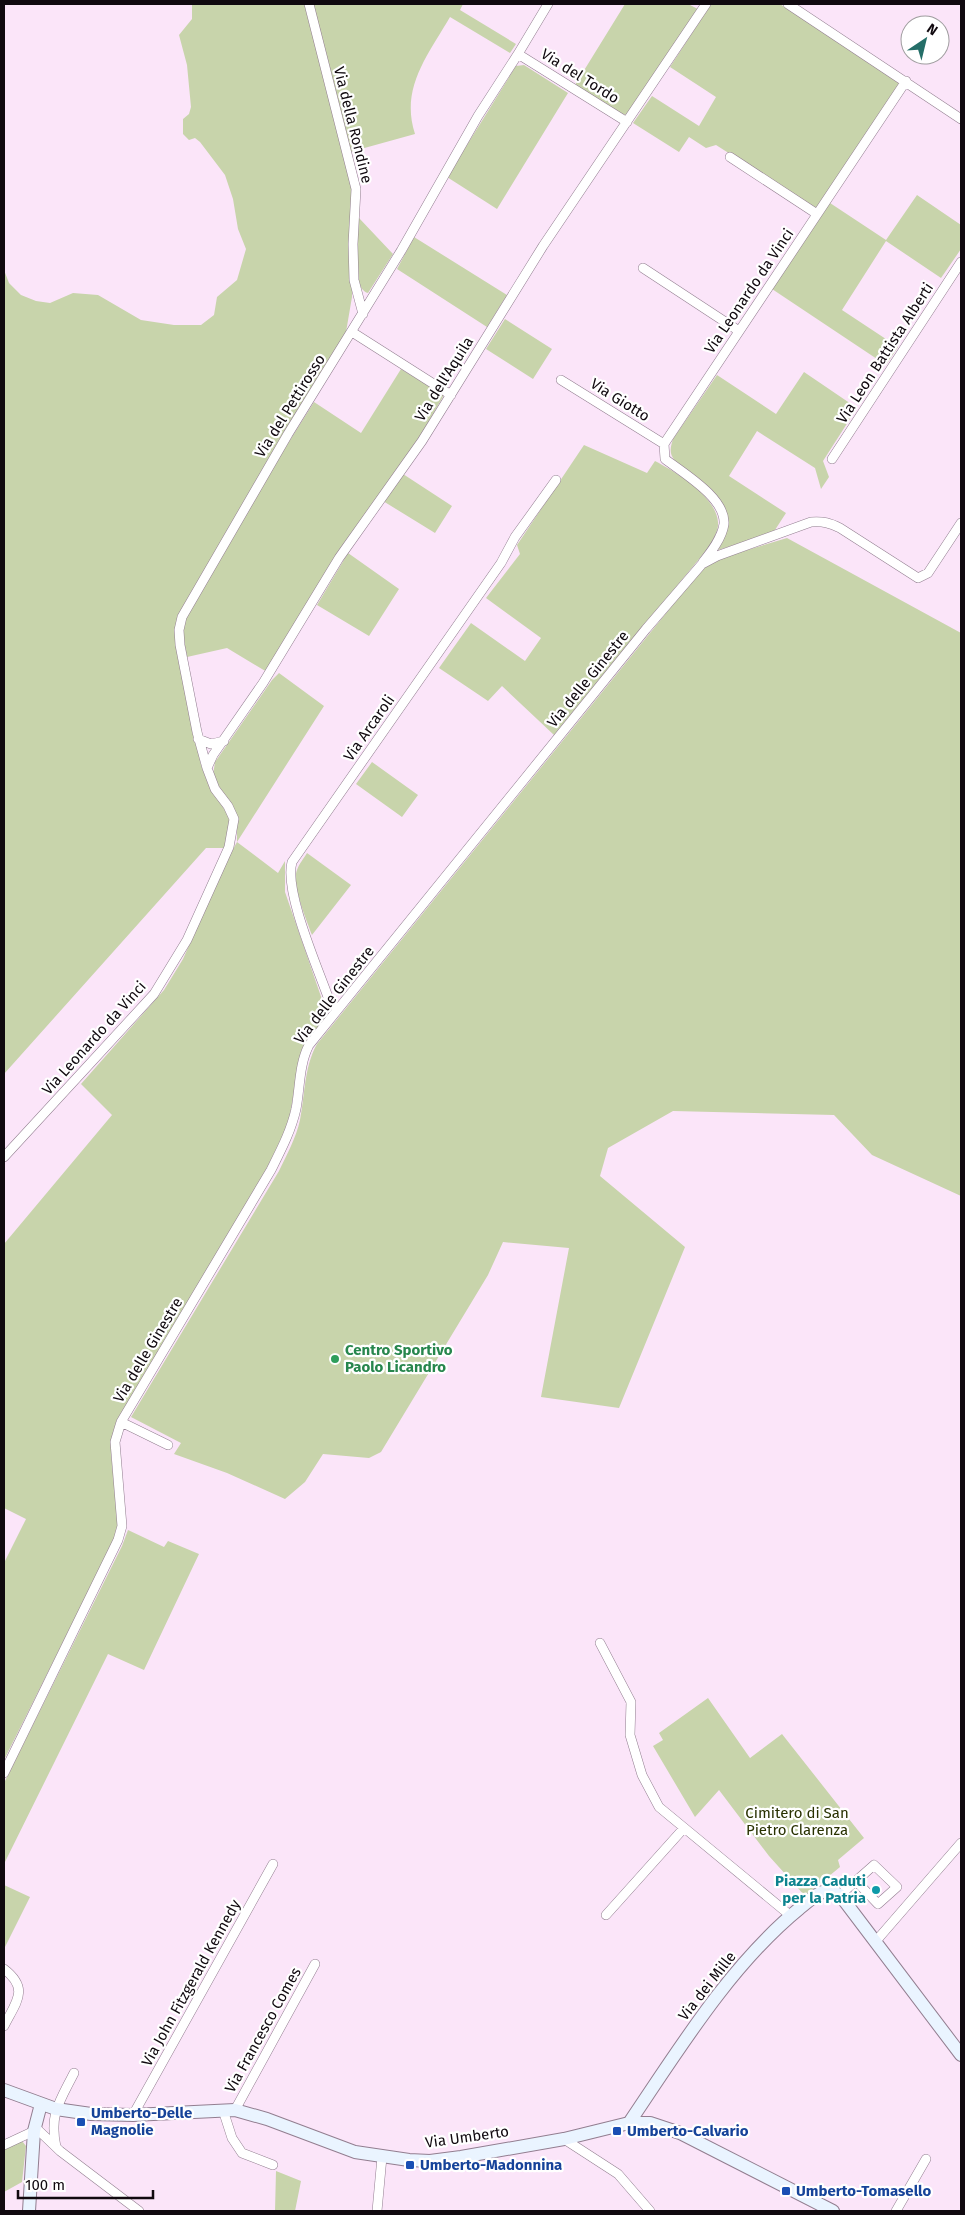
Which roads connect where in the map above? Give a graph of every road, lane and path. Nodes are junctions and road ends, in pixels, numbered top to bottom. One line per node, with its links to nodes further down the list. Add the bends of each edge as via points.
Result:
1 (309, 4): 13 (street, Via della Rondine, via 356,190 352,244 354,280)
2 (548, 4): 5 (street, Via del Pettirosso)
3 (706, 4): 8 (street, Via dell'Aquila)
4 (788, 4): 6 (street)
5 (518, 54): 8 (street, Via del Tordo); 13 (street, Via del Pettirosso, via 478,116)
6 (906, 82): 7 (street); 10 (street, Via Leonardo da Vinci)
7 (961, 119)
8 (627, 122): 17 (street, Via dell'Aquila, via 543,246)
9 (730, 157): 10 (street)
10 (817, 214): 15 (street, Via Leonardo da Vinci)
11 (961, 262): 19 (street, Via Leon Battista Alberti)
12 (643, 268): 15 (street)
13 (364, 314): 14 (street, Via del Pettirosso)
14 (352, 332): 17 (street); 23 (street, Via del Pettirosso, via 288,434 182,617 180,645)
15 (739, 332): 18 (street, Via Leonardo da Vinci)
16 (561, 380): 18 (street, Via Giotto)
17 (451, 395): 24 (street, Via dell'Aquila, via 339,558)
18 (664, 444): 22 (street, via 665,459 703,488 718,506 724,524)
19 (832, 459)
20 (556, 480): 27 (street, Via Arcaroli, via 292,862 291,890 328,997)
21 (961, 523): 22 (street, Via delle Ginestre, via 928,573 918,578 830,523 812,522)
22 (702, 564): 27 (street, Via delle Ginestre)
23 (198, 739): 24 (street, via 211,744); 25 (street, Via del Pettirosso)
24 (224, 741): 25 (street, Via dell'Aquila, via 212,755)
25 (207, 768): 26 (street, Via del Pettirosso, via 234,819)
26 (229, 847): 28 (street, Via Leonardo da Vinci, via 187,940 154,994)
27 (337, 1010): 29 (street, Via delle Ginestre, via 305,1053 292,1126 271,1170)
28 (4, 1158)
29 (121, 1422): 30 (street); 32 (street, Via delle Ginestre, via 115,1442 122,1526 118,1540)
30 (168, 1445)
31 (600, 1644): 33 (street, via 631,1702 630,1735 642,1775 659,1807)
32 (4, 1773)
33 (684, 1828): 38 (street); 39 (street)
34 (961, 1843): 40 (street)
35 (273, 1864): 50 (street, Via John Fitzgerald Kennedy)
36 (856, 1881): 36 (street, via 874,1865 897,1887 878,1904); 37 (street)
37 (836, 1893): 39 (main road, Via dei Mille, via 818,1894); 40 (main road)
38 (606, 1915)
39 (791, 1916): 51 (main road, Via dei Mille, via 739,1970)
40 (876, 1941): 44 (main road)
41 (315, 1964): 49 (street, Via Francesco Comes)
42 (4, 1969): 43 (street, via 18,1984 19,1992)
43 (4, 2026)
44 (961, 2055)
45 (74, 2073): 48 (street)
46 (4, 2090): 47 (main road, Via Umberto)
47 (41, 2104): 48 (main road, Via Umberto); 52 (main road)
48 (56, 2109): 50 (main road, Via Umberto); 56 (street, via 52,2123)
49 (229, 2110): 50 (main road, Via Umberto); 58 (main road, Via Umberto, via 267,2118 340,2147); 60 (street, via 232,2138 242,2153)
50 (133, 2115)
51 (629, 2123): 53 (main road, Via Umberto); 65 (main road, Via Umberto, via 650,2123 680,2133)
52 (34, 2129): 55 (street); 56 (street); 61 (main road)
53 (587, 2133): 54 (main road, Via Umberto); 57 (street)
54 (564, 2138): 57 (street); 58 (main road, Via Umberto, via 430,2161)
55 (4, 2145)
56 (56, 2147): 62 (street)
57 (588, 2154): 64 (street, via 618,2174)
58 (382, 2157): 63 (street)
59 (926, 2159): 66 (street)
60 (273, 2164)
61 (29, 2211)
62 (139, 2211)
63 (377, 2211)
64 (650, 2211)
65 (833, 2211)
66 (896, 2211)

